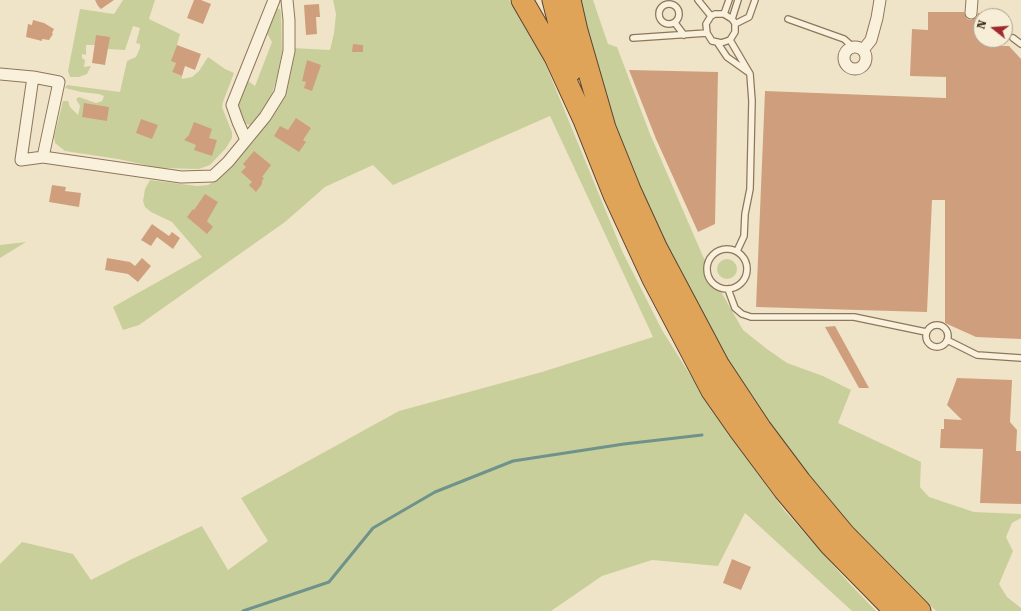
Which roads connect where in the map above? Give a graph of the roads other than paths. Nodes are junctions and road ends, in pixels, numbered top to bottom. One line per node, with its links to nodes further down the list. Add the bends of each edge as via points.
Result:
1 (274, 0): 31 (street, via 232,105)
2 (287, 0): 31 (street, via 289,51 280,93)
3 (522, 0): 30 (highway, via 555,57)
4 (553, 0): 30 (highway)
5 (570, 0): 39 (highway, via 605,128 630,190 657,249 718,364 761,429 800,481 845,535)
6 (698, 0): 15 (lane)
7 (729, 0): 14 (lane)
8 (738, 0): 17 (lane)
9 (755, 0): 17 (lane, via 749,17)
10 (880, 0): 26 (street, via 871,40)
11 (972, 0): 13 (street)
12 (672, 2): 18 (lane, via 679,14); 18 (lane, via 660,9 659,16 665,24)
13 (972, 13)
14 (724, 14): 15 (lane); 17 (lane)
15 (711, 16): 19 (lane, via 706,24)
16 (788, 19): 26 (lane, via 844,39)
17 (734, 21): 23 (lane, via 735,32)
18 (675, 23): 20 (lane)
19 (707, 33): 20 (lane); 24 (lane, via 712,41)
20 (684, 35): 21 (lane)
21 (633, 38)
22 (1013, 38): 25 (lane)
23 (730, 40): 24 (lane); 28 (lane)
24 (717, 42): 28 (lane, via 727,57)
25 (1021, 44)
26 (858, 48)
27 (0, 74): 29 (street)
28 (750, 74): 33 (lane, via 750,189 744,236)
29 (33, 77): 32 (street, via 59,82); 32 (street, via 21,160)
30 (584, 120): 38 (highway, via 614,195 653,279 712,391 784,490 831,546)
31 (246, 140): 32 (street, via 213,176 181,176)
32 (43, 157)
33 (737, 251): 34 (lane, via 747,265 746,276 738,285); 34 (lane, via 726,248 721,250 711,256 707,267 712,282)
34 (728, 289): 35 (lane, via 735,308 751,317 854,317)
35 (926, 332): 36 (lane, via 931,326 942,326 947,332); 36 (lane, via 926,340 931,346 942,346)
36 (947, 340): 37 (lane, via 977,355)
37 (1021, 358)
38 (895, 611)
39 (920, 611)

